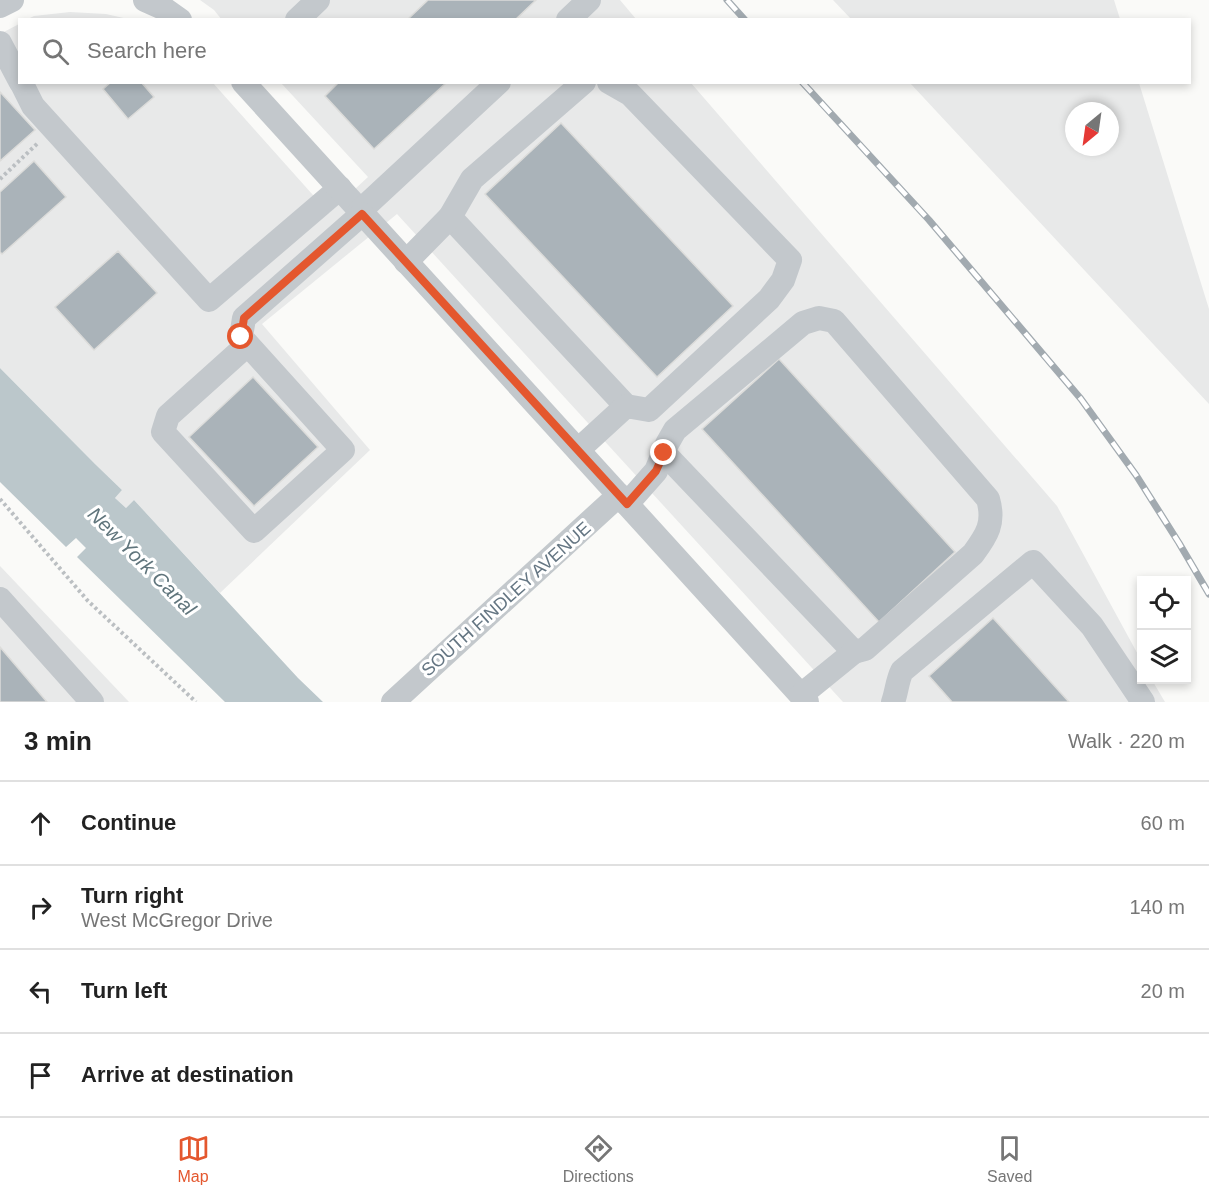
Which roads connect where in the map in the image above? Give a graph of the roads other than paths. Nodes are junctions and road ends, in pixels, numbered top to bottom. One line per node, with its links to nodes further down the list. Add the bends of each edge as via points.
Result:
1 (12, 0): 5 (street)
2 (145, 0): 6 (street)
3 (318, 0): 7 (street)
4 (589, 0): 8 (street)
5 (0, 6)
6 (177, 18)
7 (299, 18)
8 (570, 18)
9 (0, 43): 10 (street)
10 (18, 78)
11 (21, 84): 16 (street, via 33,106 209,300)
12 (245, 84): 16 (street)
13 (497, 84): 17 (street)
14 (582, 84): 18 (street, via 472,179)
15 (612, 84): 21 (street, via 630,94 790,260 783,280 769,299 649,410)
16 (339, 188): 17 (street)
17 (361, 212): 19 (street); 20 (street, via 244,318 241,337)
18 (450, 217): 19 (street); 21 (street)
19 (406, 262): 22 (street)
20 (247, 345): 20 (street, via 343,450 254,531 163,432 168,416)
21 (626, 406): 22 (street)
22 (578, 450): 24 (street)
23 (664, 453): 24 (street, SOUTH FINDLEY AVENUE, via 656,471); 26 (street); 26 (street, SOUTH FINDLEY AVENUE, via 675,430 803,323 819,318 834,321 988,500 991,511 991,521 973,554 866,649)
24 (623, 500): 27 (street); 30 (street, SOUTH FINDLEY AVENUE)
25 (0, 599): 29 (street)
26 (854, 652): 27 (street)
27 (804, 699)
28 (898, 699): 31 (street, via 902,670 1033,562 1092,626)
29 (92, 702)
30 (394, 702)
31 (1143, 702)

